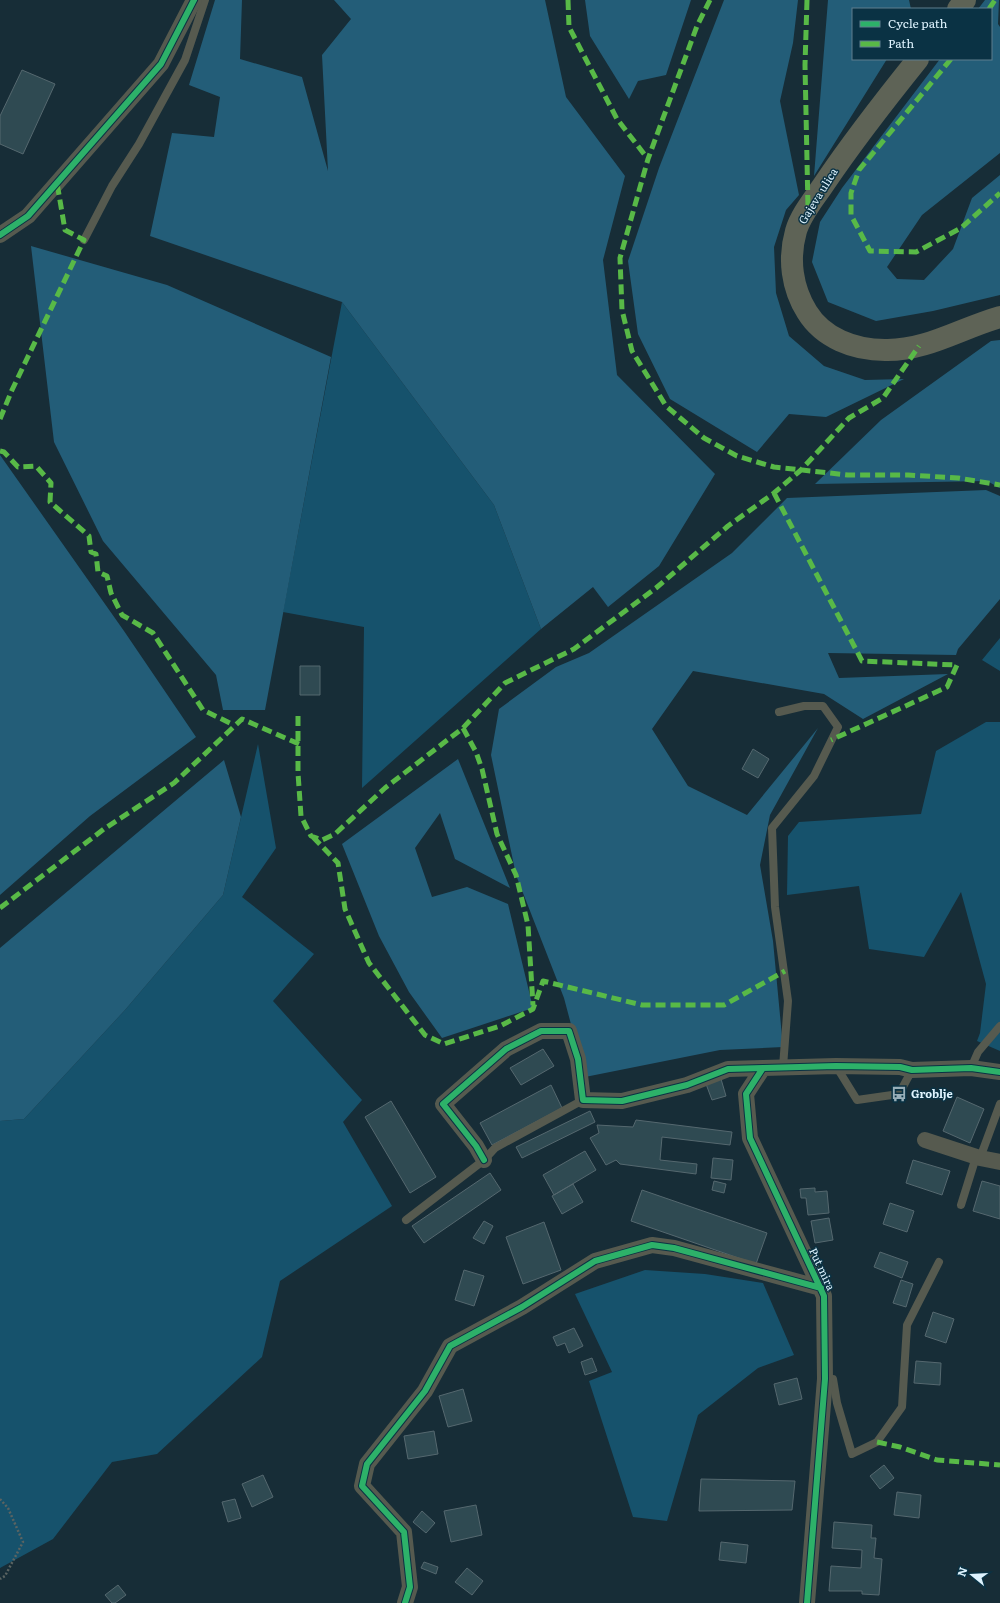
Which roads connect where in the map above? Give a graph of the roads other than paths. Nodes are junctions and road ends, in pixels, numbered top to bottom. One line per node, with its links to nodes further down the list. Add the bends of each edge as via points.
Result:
1 (194, 0): 6 (street, via 161,64 28,216)
2 (205, 0): 7 (lane, via 185,60 139,144 112,186)
3 (965, 0): 4 (main road)
4 (959, 8)
5 (917, 60): 8 (main road, Gajeva ulica, via 852,142 808,208 797,230 792,252 792,275 798,298 814,323 837,340 862,348 885,350 913,347 946,338 978,323)
6 (0, 235)
7 (84, 240)
8 (1000, 317)
9 (779, 712): 12 (lane, via 804,706 823,706 838,727 814,776 772,828 775,907 788,1001)
10 (1000, 1026): 14 (lane, via 978,1052)
11 (830, 1066): 12 (street); 15 (street); 15 (lane, via 857,1100 900,1094)
12 (783, 1067): 13 (street)
13 (763, 1068): 17 (street, via 728,1069 687,1085 622,1101); 26 (street, Put mira, via 746,1094 750,1138)
14 (971, 1068): 15 (street); 16 (street)
15 (912, 1070)
16 (1000, 1072)
17 (583, 1100): 21 (lane, via 495,1148); 21 (street, via 578,1059 569,1031 541,1031 506,1049 443,1104)
18 (1000, 1104): 20 (lane)
19 (926, 1140): 20 (street)
20 (978, 1157): 22 (street); 23 (lane)
21 (484, 1160): 24 (lane)
22 (1000, 1162)
23 (961, 1205)
24 (406, 1220)
25 (939, 1262): 27 (lane, via 907,1326 902,1408 877,1442 852,1454 837,1403 833,1379)
26 (821, 1288): 27 (street, Put mira, via 824,1296); 28 (street, via 674,1248 652,1245 595,1261 522,1307 450,1346 425,1391 367,1464 362,1486 404,1532 410,1587)
27 (825, 1380): 29 (street, Put mira)
28 (405, 1603)
29 (807, 1603)

